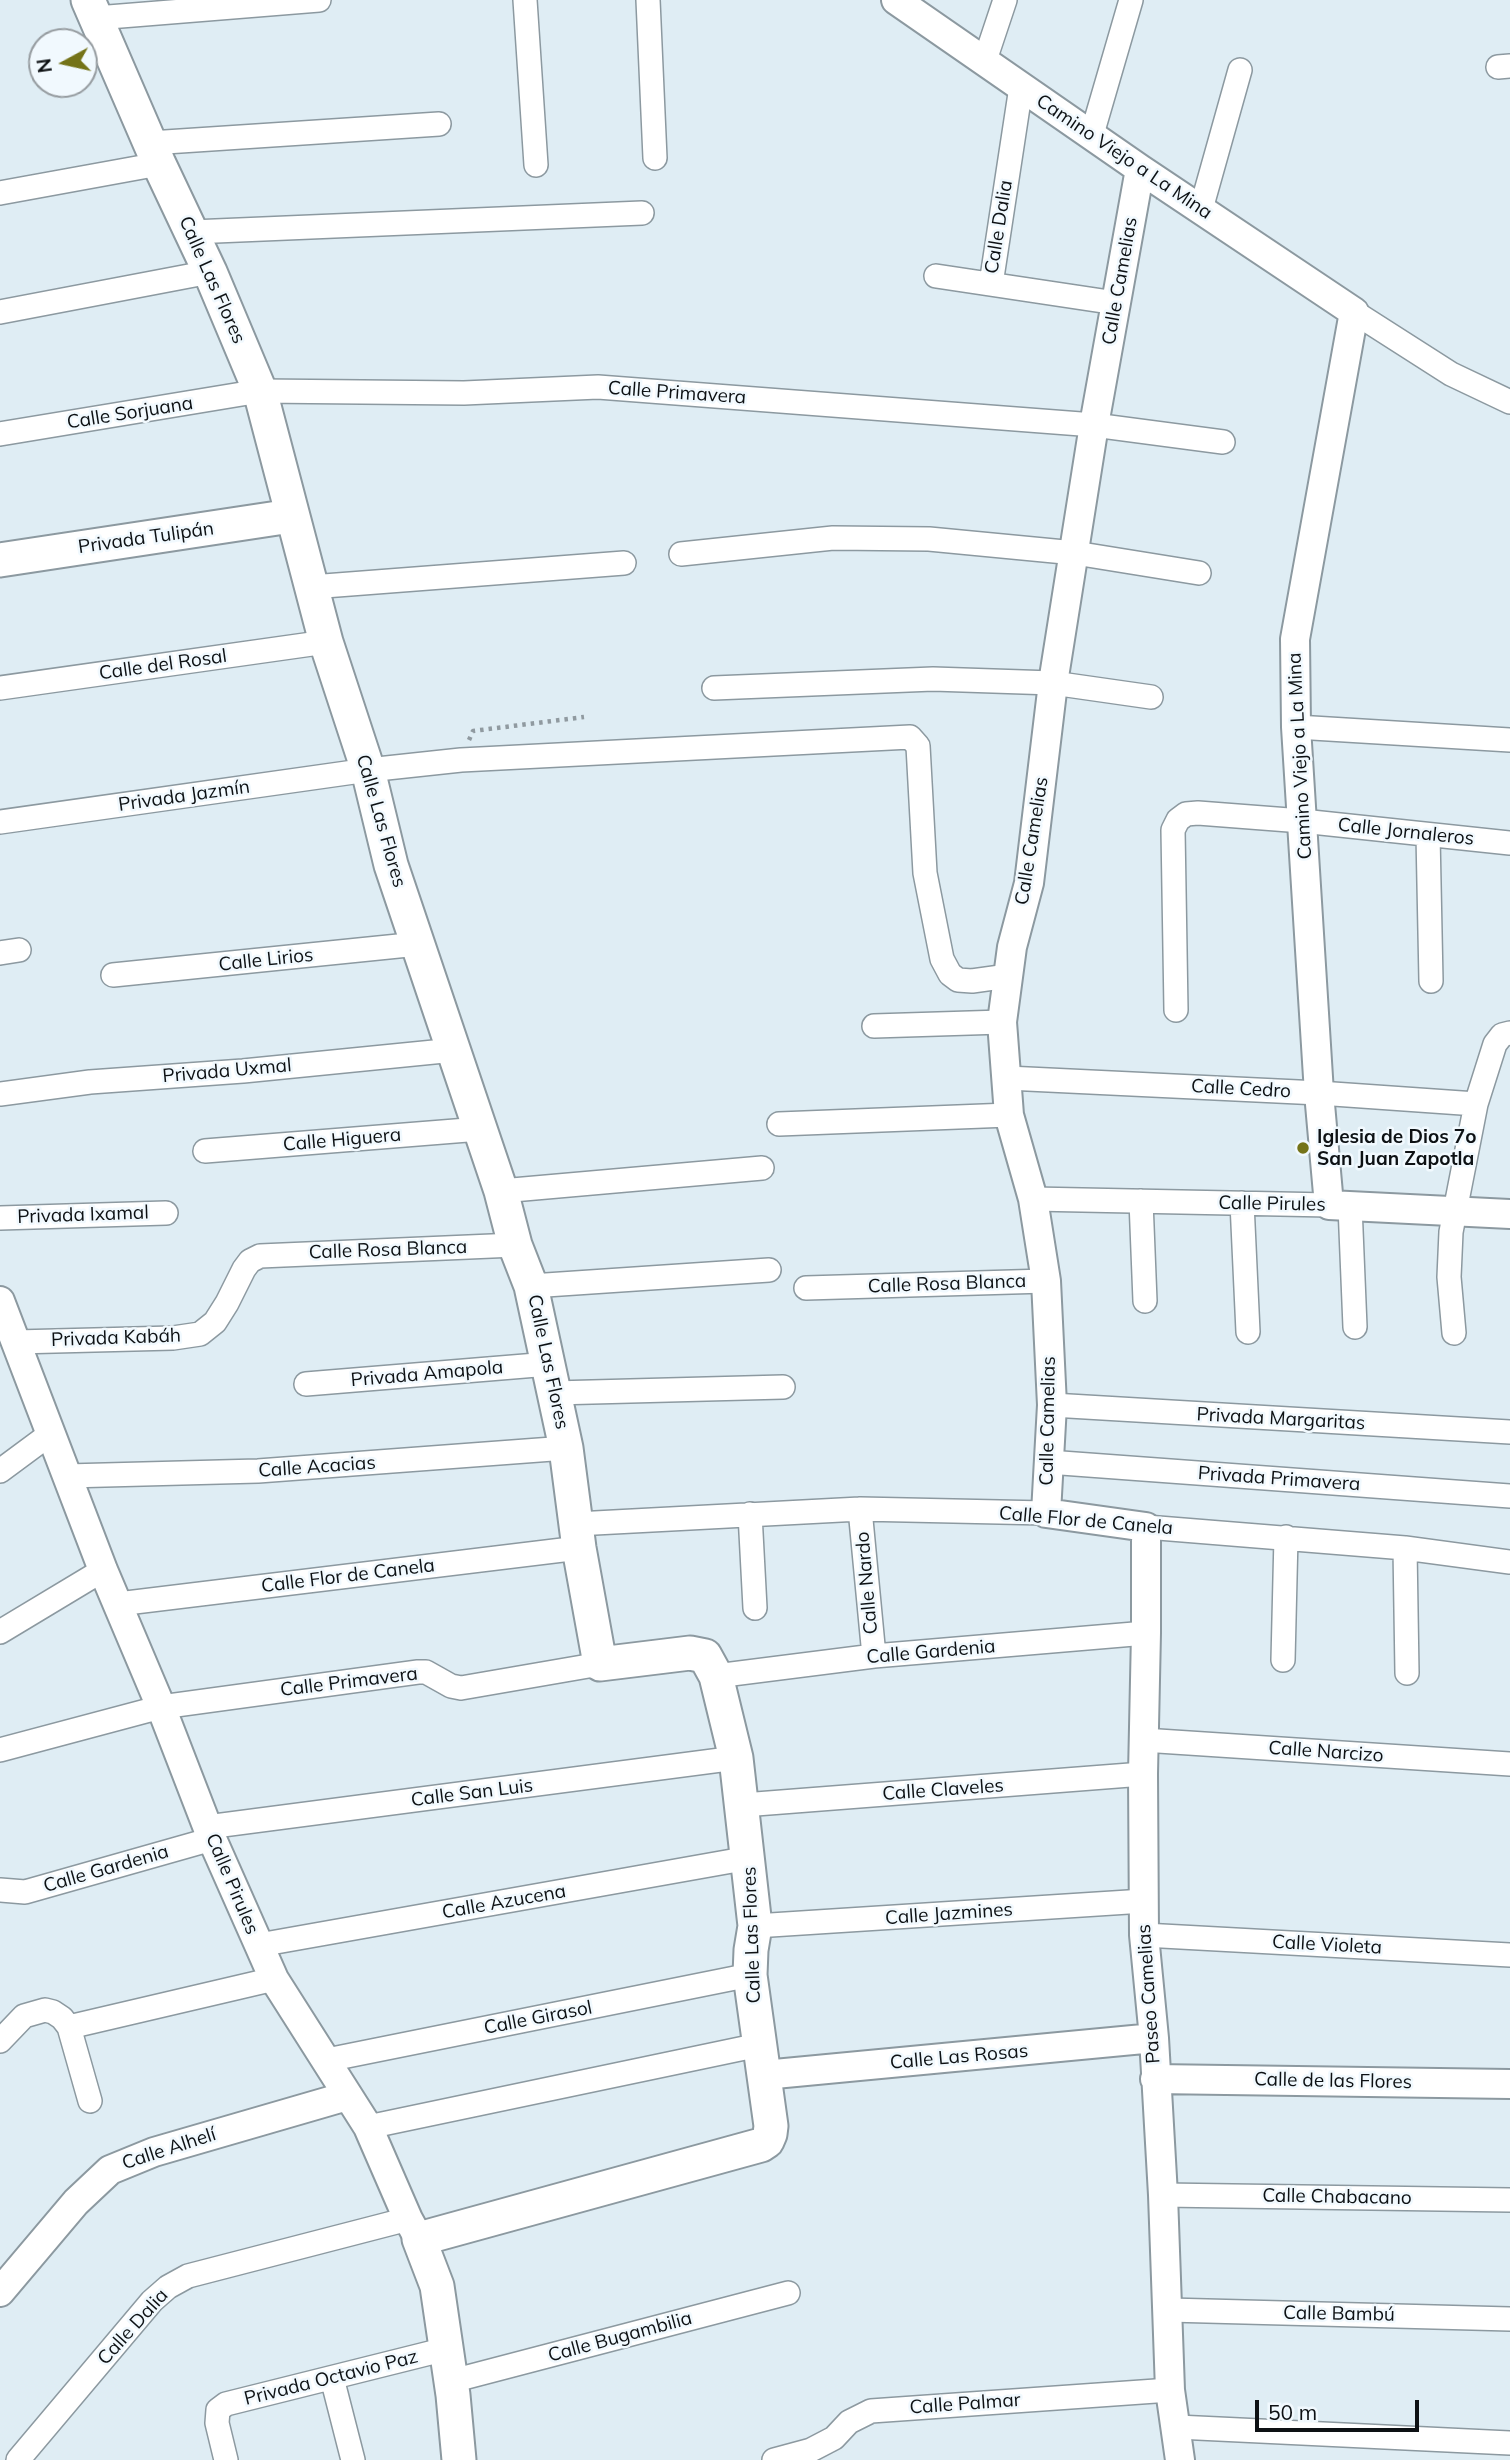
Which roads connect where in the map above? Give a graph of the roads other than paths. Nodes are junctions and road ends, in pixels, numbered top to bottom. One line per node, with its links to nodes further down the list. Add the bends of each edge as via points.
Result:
1 (319, 0): 7 (street)
2 (525, 0): 15 (street)
3 (648, 0): 14 (street)
4 (896, 0): 8 (street, Camino Viejo a La Mina)
5 (1005, 0): 8 (street)
6 (1132, 0): 12 (street)
7 (92, 9): 13 (main road, Calle Las Flores)
8 (985, 60): 10 (street, Camino Viejo a La Mina)
9 (1240, 70): 18 (street)
10 (1021, 87): 12 (street, Camino Viejo a La Mina); 23 (street, Calle Dalia)
11 (439, 124): 13 (street)
12 (1092, 134): 16 (street, Camino Viejo a La Mina)
13 (155, 154): 17 (street); 20 (main road, Calle Las Flores)
14 (655, 158)
15 (536, 165)
16 (1140, 169): 18 (street, Camino Viejo a La Mina); 24 (street, Calle Camelias)
17 (0, 193)
18 (1201, 209): 26 (street, Camino Viejo a La Mina)
19 (642, 213): 20 (street)
20 (192, 232): 21 (main road, Calle Las Flores)
21 (210, 272): 25 (street); 27 (main road, Calle Las Flores)
22 (936, 276): 23 (street)
23 (991, 284): 24 (street, Calle Dalia)
24 (1116, 303): 29 (street, Calle Camelias)
25 (0, 312)
26 (1354, 312): 28 (street, Camino Viejo a La Mina, via 1451,374); 44 (street, Camino Viejo a La Mina, via 1295,639)
27 (260, 391): 29 (street, Calle Primavera, via 464,393 598,387); 30 (street, Calle Sorjuana); 32 (main road, Calle Las Flores)
28 (1510, 402)
29 (1094, 425): 31 (street, Calle Primavera); 33 (street, Calle Camelias)
30 (0, 435)
31 (1223, 442)
32 (291, 516): 35 (main road, Privada Tulipán); 38 (main road, Calle Las Flores)
33 (1075, 553): 34 (street, via 929,539 833,538); 37 (street); 40 (street, Calle Camelias)
34 (681, 554)
35 (0, 560)
36 (624, 563): 38 (street)
37 (1199, 573)
38 (311, 587): 39 (main road, Calle Las Flores)
39 (326, 642): 41 (street, Calle del Rosal); 46 (main road, Calle Las Flores)
40 (1053, 683): 42 (street, via 933,679); 43 (street); 53 (street, Calle Camelias, via 1029,883)
41 (0, 688)
42 (714, 688)
43 (1151, 697)
44 (1296, 727): 45 (street); 47 (street, Camino Viejo a La Mina)
45 (1510, 740)
46 (368, 770): 48 (street, Privada Jazmín); 51 (main road, Calle Las Flores, via 391,865); 53 (street, Privada Jazmín, via 461,760 910,737 918,746 925,873 942,960 958,980)
47 (1302, 821): 49 (street, Calle Jornaleros); 55 (street, Calle Jornaleros, via 1198,813 1178,820 1173,830); 61 (street, Camino Viejo a La Mina)
48 (0, 822)
49 (1429, 835): 50 (street, Calle Jornaleros); 54 (street)
50 (1510, 844)
51 (418, 944): 52 (street, Calle Lirios); 59 (main road, Calle Las Flores)
52 (113, 975)
53 (1008, 976): 56 (street, Calle Camelias)
54 (1432, 981)
55 (1176, 1010)
56 (1002, 1022): 57 (street); 60 (street, Calle Camelias)
57 (874, 1026)
58 (1510, 1033): 63 (street, via 1495,1044)
59 (454, 1050): 62 (street, Privada Uxmal); 66 (main road, Calle Las Flores)
60 (1007, 1078): 61 (street, Calle Cedro); 64 (street, Calle Camelias)
61 (1319, 1093): 63 (street, Calle Cedro); 73 (street, Camino Viejo a La Mina)
62 (0, 1094)
63 (1476, 1104): 74 (street)
64 (1009, 1115): 65 (street); 70 (street, Calle Camelias)
65 (779, 1124)
66 (480, 1129): 67 (street, Calle Higuera); 69 (main road, Calle Las Flores)
67 (205, 1151)
68 (762, 1168): 69 (street)
69 (501, 1191): 78 (main road, Calle Las Flores)
70 (1033, 1199): 71 (street, Calle Pirules); 81 (street, Calle Camelias)
71 (1142, 1201): 72 (street, Calle Pirules); 85 (street)
72 (1241, 1203): 73 (street, Calle Pirules); 87 (street)
73 (1340, 1205): 74 (street, Calle Pirules); 86 (street)
74 (1455, 1211): 76 (street, Calle Pirules); 88 (street, via 1450,1277)
75 (166, 1213): 77 (street, Privada Ixamal)
76 (1510, 1214)
77 (0, 1217)
78 (515, 1245): 79 (street, Calle Rosa Blanca); 82 (main road, Calle Las Flores)
79 (260, 1256): 89 (street, Privada Kabáh, via 250,1261 215,1322 200,1334)
80 (769, 1270): 82 (street)
81 (1046, 1281): 83 (street, Calle Rosa Blanca); 93 (street, Calle Camelias)
82 (531, 1286): 90 (main road, Calle Las Flores)
83 (806, 1289)
84 (0, 1301): 89 (street, Calle Pirules)
85 (1145, 1301)
86 (1355, 1327)
87 (1248, 1332)
88 (1454, 1333)
89 (12, 1350): 95 (street, Calle Pirules)
90 (552, 1378): 91 (street, Privada Amapola); 92 (street, Privada Amapola); 96 (main road, Calle Las Flores)
91 (306, 1384)
92 (783, 1387)
93 (1052, 1405): 94 (street, Privada Margaritas); 97 (street, Calle Camelias)
94 (1510, 1432)
95 (50, 1434): 98 (street); 99 (street, Calle Pirules)
96 (566, 1448): 99 (street, Calle Acacias, via 258,1471); 105 (main road, Calle Las Flores)
97 (1048, 1462): 100 (street, Privada Primavera); 102 (street, Calle Camelias)
98 (0, 1471)
99 (67, 1476): 109 (street, Calle Pirules)
100 (1510, 1496)
101 (860, 1509): 102 (street, Calle Flor de Canela); 103 (street, Calle Flor de Canela); 114 (street, Calle Nardo)
102 (1046, 1513): 104 (street, Calle Flor de Canela)
103 (750, 1514): 105 (street, Calle Flor de Canela); 111 (street)
104 (1146, 1527): 106 (street, Calle Flor de Canela); 113 (street, Paseo Camelias)
105 (578, 1536): 110 (street, Calle Flor de Canela); 116 (main road, Calle Las Flores)
106 (1286, 1537): 107 (street, Calle Flor de Canela); 115 (street)
107 (1405, 1548): 108 (street, Calle Flor de Canela); 118 (street)
108 (1510, 1562)
109 (103, 1570): 110 (street, Calle Pirules); 112 (street)
110 (118, 1604): 119 (street, Calle Pirules)
111 (755, 1608)
112 (0, 1632)
113 (1146, 1633): 114 (street, Calle Gardenia); 120 (street, Paseo Camelias)
114 (874, 1656): 117 (street, Calle Gardenia)
115 (1283, 1660)
116 (600, 1664): 117 (main road, Calle Primavera); 119 (street, Calle Primavera, via 461,1688 422,1671)
117 (707, 1664): 122 (main road, Calle Las Flores)
118 (1407, 1673)
119 (162, 1707): 121 (street, Calle Primavera); 126 (street, Calle Pirules)
120 (1143, 1740): 123 (street, Calle Narcizo); 124 (street, Paseo Camelias)
121 (0, 1750)
122 (736, 1758): 125 (main road, Calle Las Flores); 126 (street, Calle San Luis)
123 (1510, 1764)
124 (1143, 1774): 125 (street, Calle Claveles); 129 (street, Paseo Camelias)
125 (743, 1805): 127 (main road, Calle Las Flores)
126 (210, 1833): 128 (street, Calle Gardenia, via 25,1892); 132 (street, Calle Pirules)
127 (749, 1858): 130 (main road, Calle Las Flores); 132 (street, Calle Azucena)
128 (0, 1890)
129 (1143, 1901): 130 (street, Calle Jazmines); 131 (street, Paseo Camelias)
130 (755, 1926): 134 (main road, Calle Las Flores)
131 (1144, 1935): 133 (street, Calle Violeta); 137 (street, Paseo Camelias)
132 (259, 1945): 135 (street, Calle Pirules)
133 (1510, 1955)
134 (750, 1975): 139 (street, Calle Girasol); 140 (main road, Calle Las Flores)
135 (274, 1979): 136 (street); 139 (street, Calle Pirules)
136 (61, 2019): 138 (street, via 45,2010 24,2016); 144 (street)
137 (1154, 2038): 140 (street, Calle Las Rosas); 141 (street, Paseo Camelias)
138 (0, 2041)
139 (327, 2060): 143 (street, Calle Pirules)
140 (761, 2060): 145 (street); 148 (main road, Calle Las Flores, via 771,2126 767,2141)
141 (1155, 2079): 142 (street, Calle de las Flores); 146 (street, Paseo Camelias)
142 (1510, 2084)
143 (347, 2096): 145 (street, Calle Pirules); 149 (street, Calle Alhelí, via 154,2152 110,2170 76,2202)
144 (90, 2101)
145 (368, 2127): 148 (street, Calle Pirules)
146 (1163, 2194): 147 (street, Calle Chabacano); 151 (street, Paseo Camelias)
147 (1510, 2200)
148 (413, 2229): 153 (main road, Calle Pirules, via 437,2286); 159 (street, Calle Dalia, via 188,2276 168,2287)
149 (0, 2292)
150 (788, 2293): 155 (street, Calle Bugambilia)
151 (1168, 2310): 152 (street, Calle Bambú); 156 (street, Paseo Camelias)
152 (1510, 2319)
153 (446, 2349): 154 (street, Privada Octavio Paz); 155 (main road, Calle Pirules)
154 (331, 2378): 160 (street, Privada Octavio Paz, via 226,2404 218,2410); 161 (street)
155 (452, 2381): 162 (main road, Calle Pirules)
156 (1170, 2390): 157 (street, Paseo Camelias); 163 (street, Calle Palmar, via 871,2411 811,2450)
157 (1177, 2427): 158 (street); 164 (street, Paseo Camelias)
158 (1510, 2444)
159 (18, 2460)
160 (226, 2460)
161 (353, 2460)
162 (459, 2460)
163 (774, 2460)
164 (1180, 2460)

